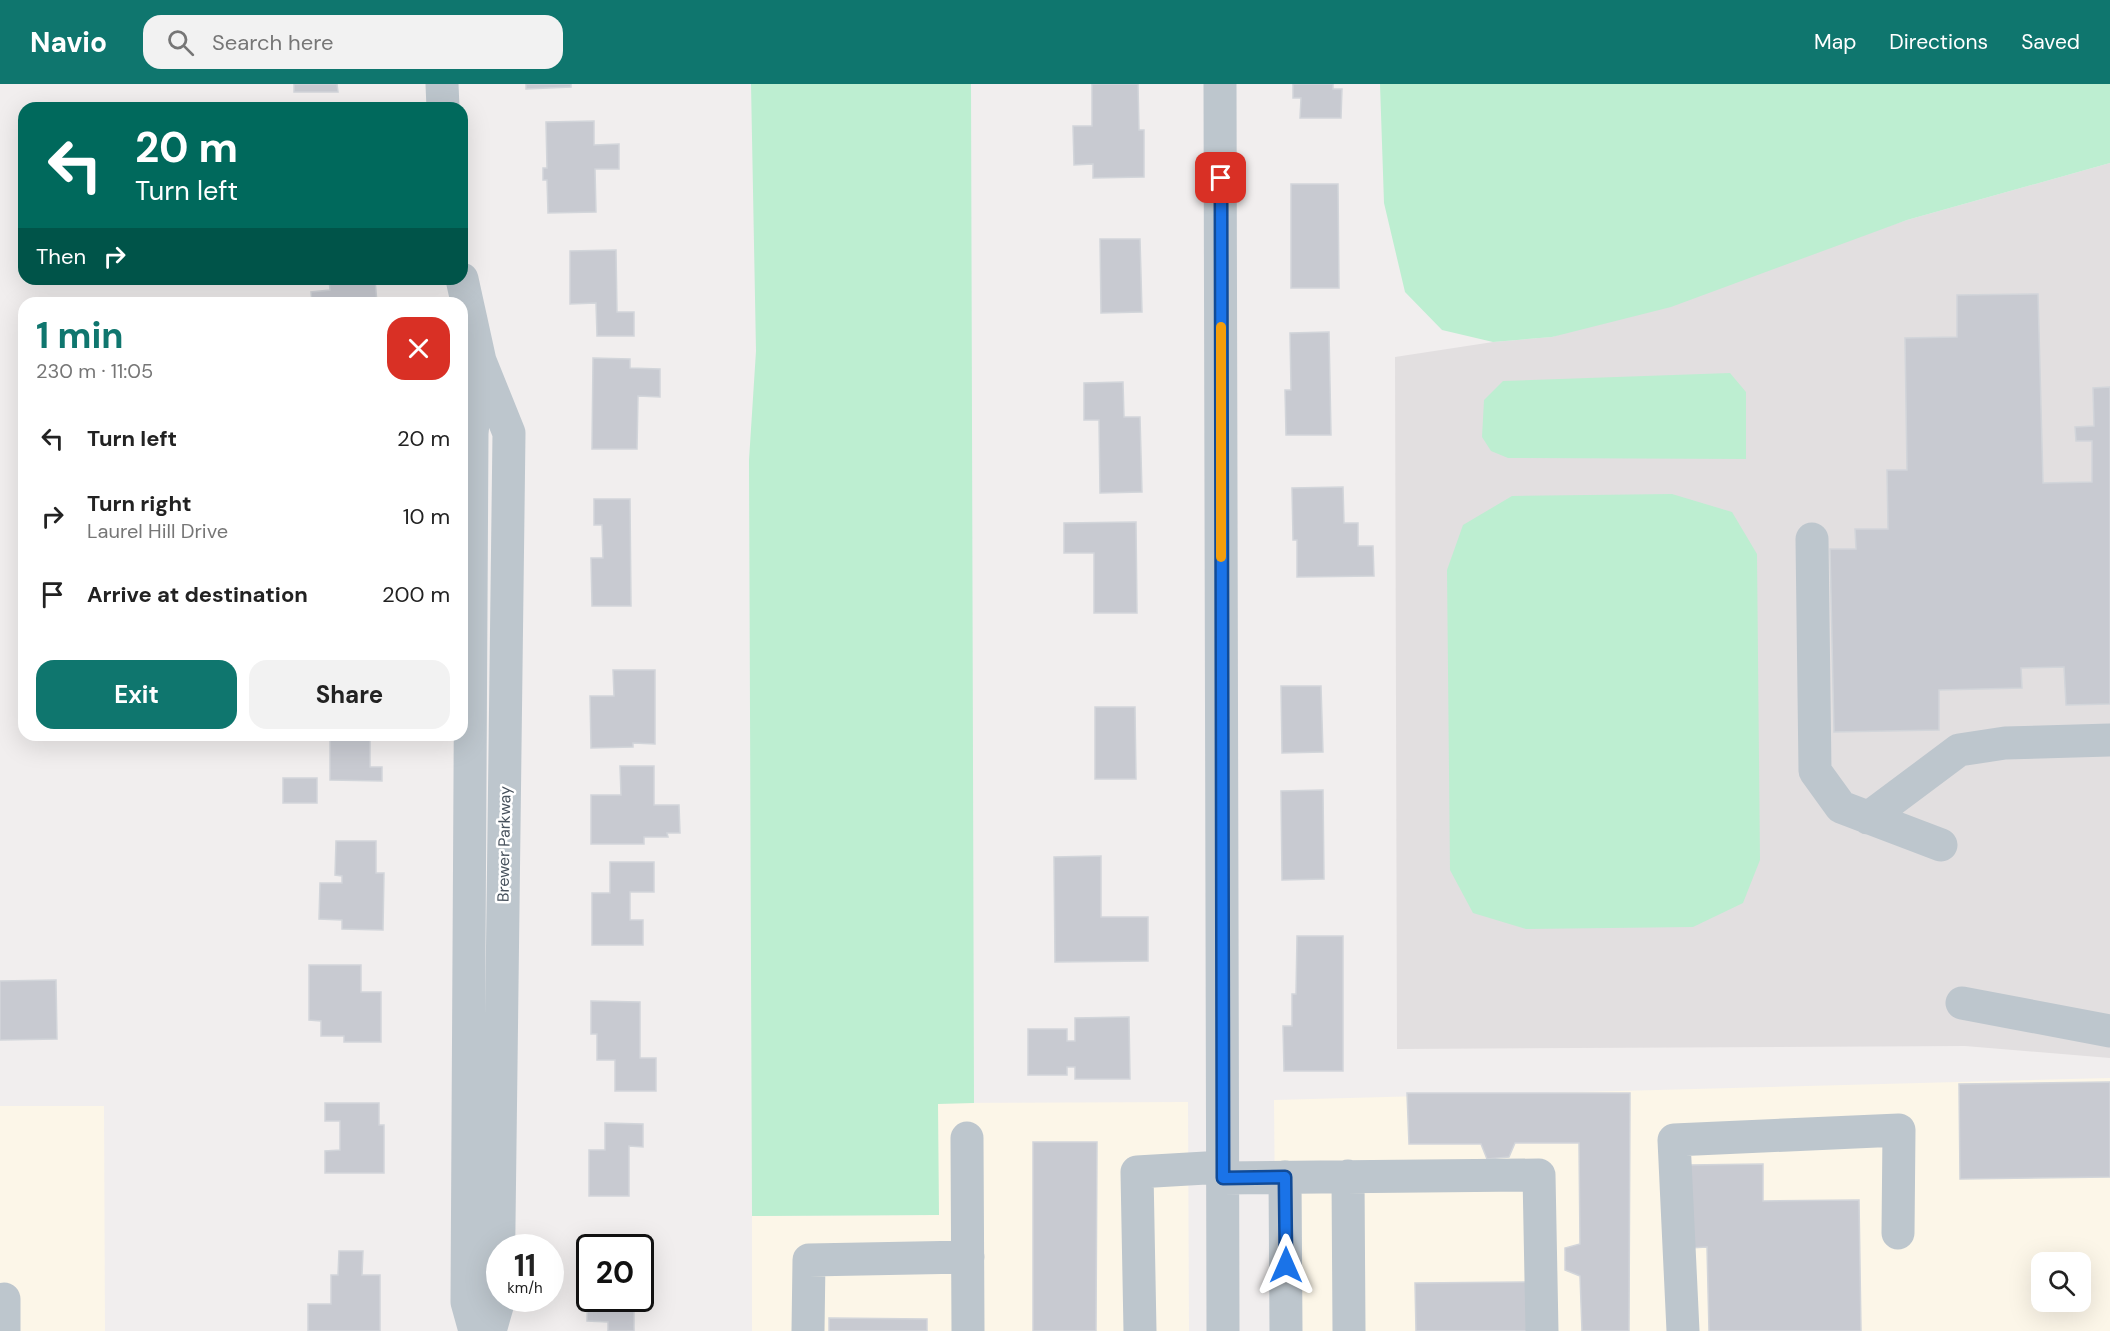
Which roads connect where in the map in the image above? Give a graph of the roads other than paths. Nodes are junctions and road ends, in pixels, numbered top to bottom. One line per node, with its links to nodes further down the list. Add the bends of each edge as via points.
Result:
1 (442, 84): 3 (street)
2 (1220, 84): 13 (street)
3 (444, 102)
4 (468, 306): 5 (street, Brewer Parkway)
5 (480, 361): 18 (street, Brewer Parkway, via 472,433 467,1302); 19 (street, Brewer Parkway, via 508,433 498,1303)
6 (1812, 539): 8 (street, via 1815,771 1841,807)
7 (2110, 740): 8 (street, via 2005,743 1959,750)
8 (1869, 819): 9 (street)
9 (1941, 844)
10 (1962, 1003): 11 (street)
11 (2110, 1031)
12 (968, 1138): 17 (street)
13 (1223, 1172): 15 (street); 22 (street, via 1137,1172); 23 (street)
14 (1348, 1176): 15 (street); 25 (street); 26 (street, via 1539,1175)
15 (1285, 1177): 24 (street)
16 (1898, 1233): 27 (street, via 1899,1130 1674,1140)
17 (968, 1257): 20 (street, via 809,1260); 21 (street)
18 (475, 1331)
19 (490, 1331)
20 (808, 1331)
21 (968, 1331)
22 (1140, 1331)
23 (1223, 1331)
24 (1286, 1331)
25 (1349, 1331)
26 (1542, 1331)
27 (1683, 1331)

